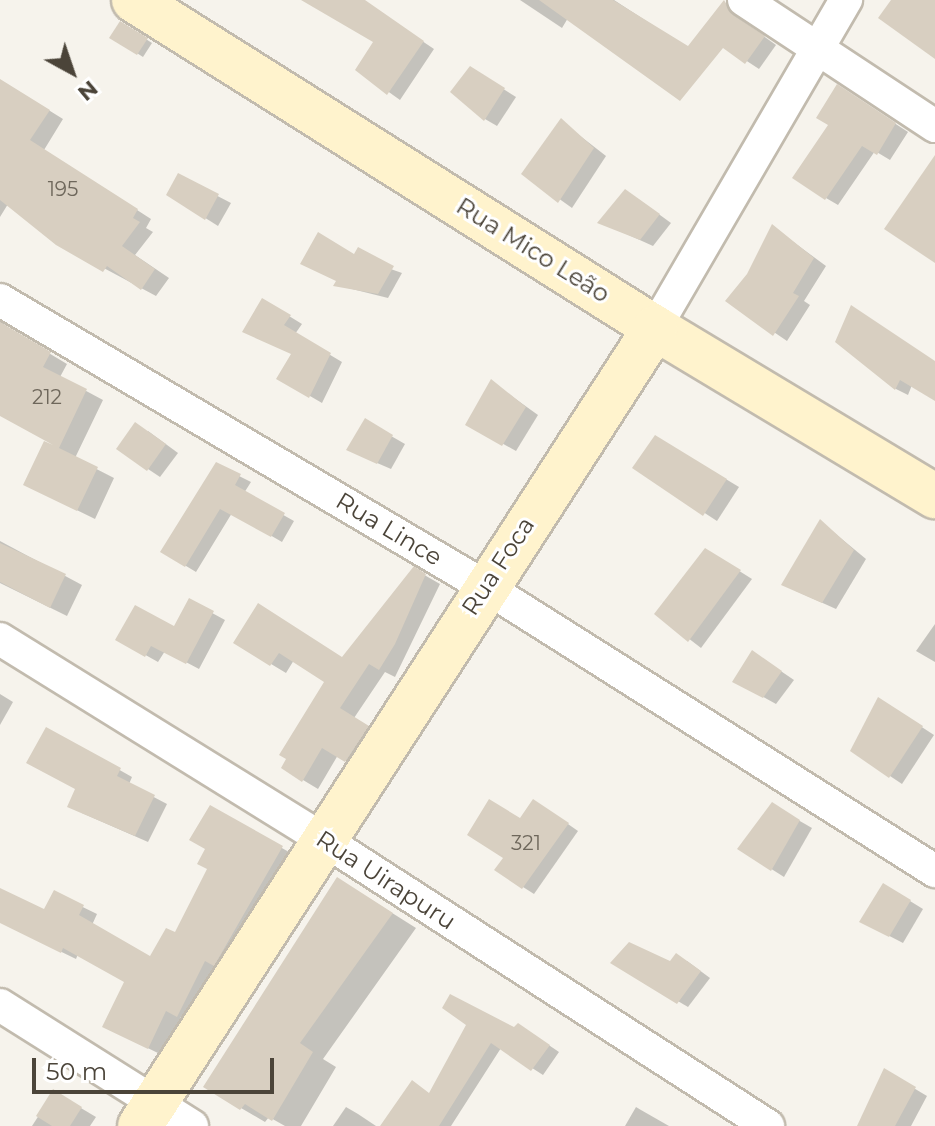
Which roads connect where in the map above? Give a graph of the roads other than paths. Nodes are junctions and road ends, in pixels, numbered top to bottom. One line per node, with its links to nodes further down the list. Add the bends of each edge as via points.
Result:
1 (134, 0): 7 (street, Rua Mico Leão)
2 (744, 0): 4 (street)
3 (846, 0): 4 (street, Rua Foca)
4 (815, 46): 5 (street); 7 (street, Rua Foca)
5 (935, 126)
6 (0, 300): 9 (street, Rua Lince)
7 (655, 328): 8 (street, Rua Mico Leão); 9 (street, Rua Foca)
8 (935, 496)
9 (484, 586): 11 (street, Rua Foca); 12 (street, Rua Lince)
10 (0, 639): 11 (street, Rua Uirapuru)
11 (321, 838): 14 (street, Rua Foca); 16 (street, Rua Uirapuru)
12 (935, 871)
13 (0, 1005): 14 (street)
14 (147, 1114): 15 (street)
15 (192, 1126)
16 (768, 1126)

